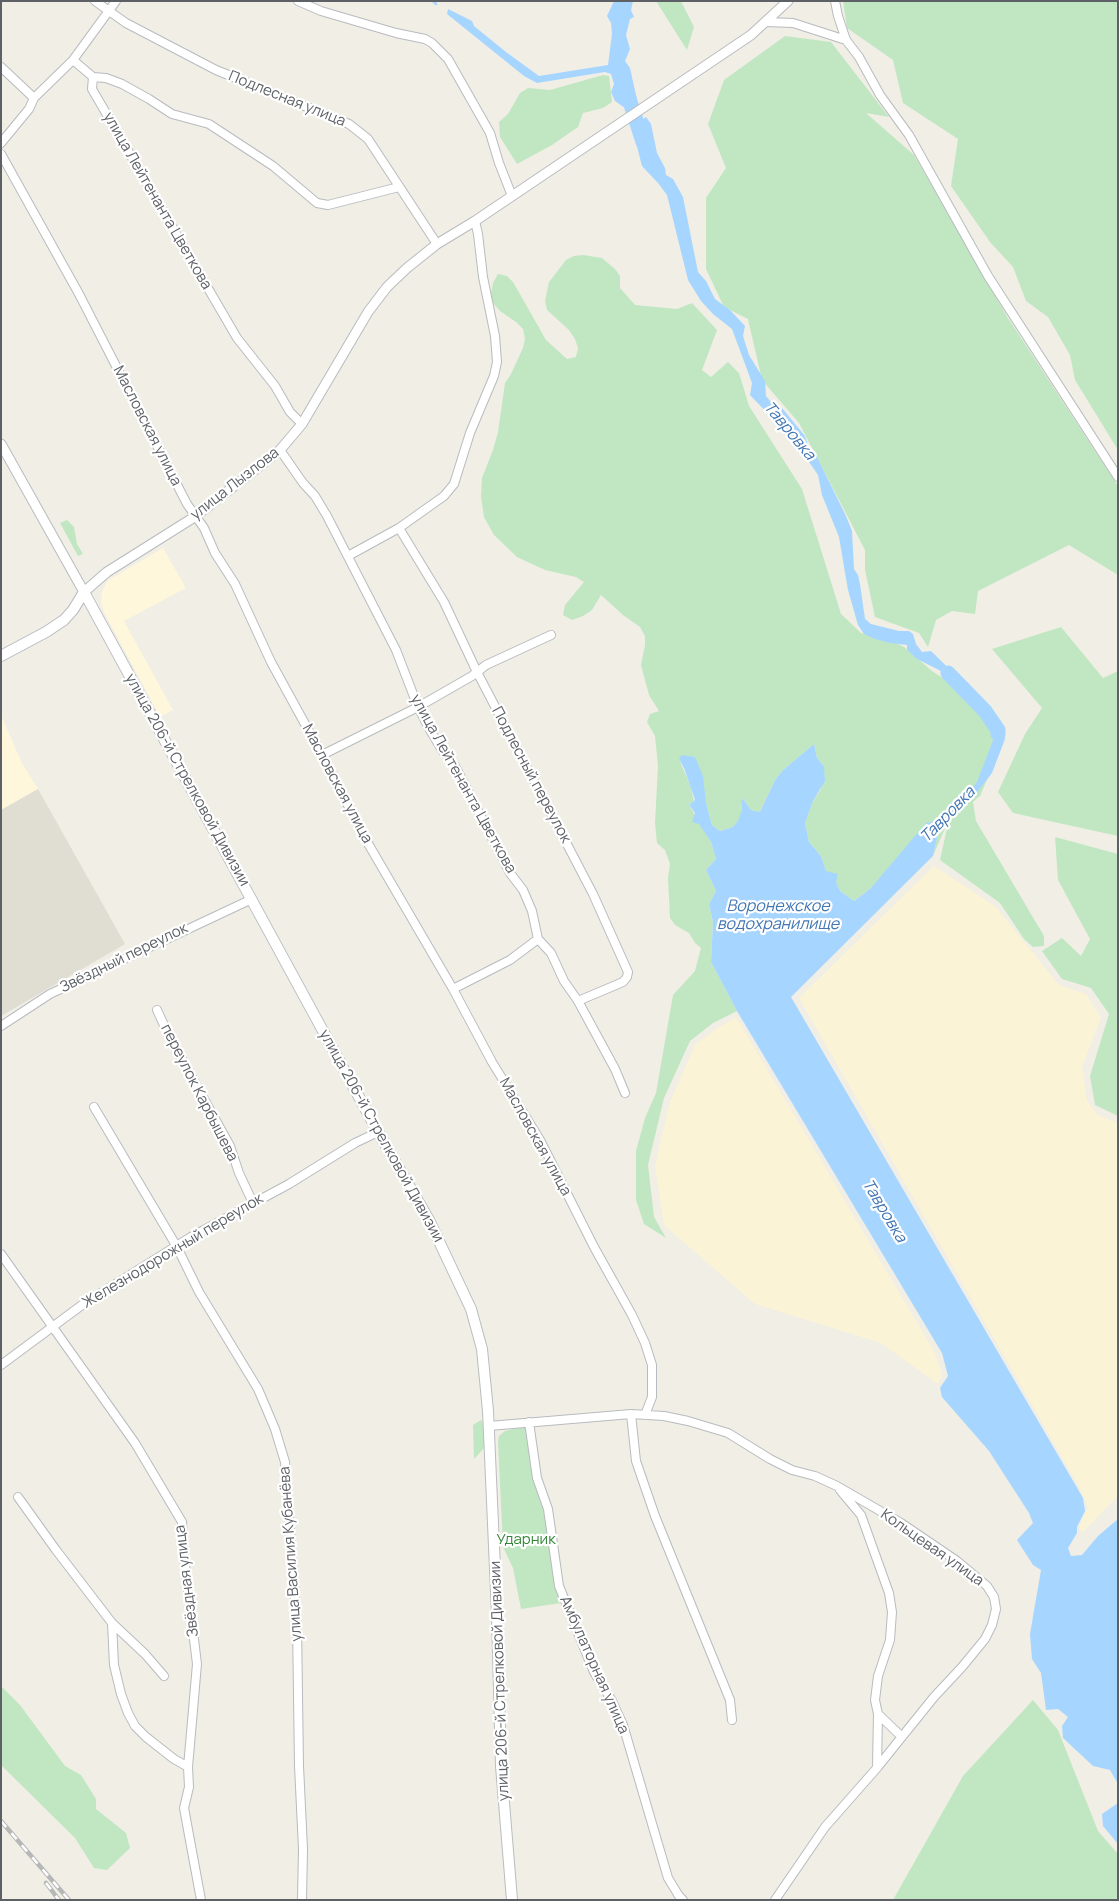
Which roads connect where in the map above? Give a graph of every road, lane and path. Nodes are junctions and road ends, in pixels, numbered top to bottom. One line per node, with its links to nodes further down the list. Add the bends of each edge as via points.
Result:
1 (95, 1): 6 (street, Подлесная улица)
2 (116, 1): 6 (street)
3 (298, 1): 16 (street, via 432,43 448,59 490,133)
4 (788, 1): 7 (street, улица Лызлова)
5 (835, 1): 8 (street)
6 (109, 12): 9 (street); 15 (street, Подлесная улица, via 216,70 349,124 368,139)
7 (766, 22): 8 (street, via 793,22); 16 (street, улица Лызлова)
8 (846, 40): 22 (street, via 909,135 988,276)
9 (73, 60): 11 (street); 12 (street)
10 (1, 67): 12 (street)
11 (93, 77): 15 (street, via 122,84 172,114 209,124 273,166 316,203 336,204); 19 (street, улица Лейтенанта Цветкова, via 92,89 98,100 237,338)
12 (34, 98): 13 (street, via 29,110)
13 (1, 143)
14 (1, 154): 23 (street, Масловская улица)
15 (398, 187): 18 (street, Подлесная улица)
16 (512, 196): 17 (street, улица Лызлова)
17 (475, 221): 18 (street, улица Лызлова); 24 (street, via 495,336 497,362 494,376 470,433 454,484 444,496)
18 (437, 244): 19 (street, улица Лызлова, via 387,286 348,343)
19 (302, 424): 21 (street, улица Лызлова)
20 (1, 444): 26 (street, улица 206-й Стрелковой Дивизии)
21 (280, 450): 23 (street, улица Лызлова); 25 (street, улица Лейтенанта Цветкова, via 316,496)
22 (1118, 477)
23 (196, 516): 26 (street, улица Лызлова, via 107,572); 31 (street, Масловская улица, via 235,584 271,662)
24 (399, 528): 25 (street); 29 (street, Подлесный переулок, via 444,602)
25 (348, 556): 30 (street, улица Лейтенанта Цветкова, via 396,650)
26 (84, 592): 28 (main road, улица Лызлова, via 64,620); 32 (main road, улица 206-й Стрелковой Дивизии)
27 (551, 634): 29 (street)
28 (1, 656)
29 (477, 672): 30 (street); 35 (street, Подлесный переулок, via 593,894 628,972 623,982)
30 (418, 706): 31 (street); 33 (street, улица Лейтенанта Цветкова, via 523,890)
31 (322, 754): 34 (street, Масловская улица, via 366,840)
32 (252, 899): 37 (street, Звёздный переулок, via 50,994); 40 (main road, улица 206-й Стрелковой Дивизии)
33 (538, 939): 34 (street, via 510,960); 35 (street, улица Лейтенанта Цветкова, via 551,953)
34 (453, 989): 47 (street, Масловская улица, via 492,1062 540,1140 645,1343 652,1365 652,1396)
35 (578, 1001): 38 (street, улица Лейтенанта Цветкова)
36 (157, 1010): 41 (street, переулок Карбышева, via 230,1146)
37 (1, 1026)
38 (625, 1093)
39 (94, 1108): 42 (street, улица Василия Кубанёва)
40 (378, 1132): 41 (street, Железнодорожный переулок); 49 (main road, улица 206-й Стрелковой Дивизии, via 429,1220 471,1309 482,1349)
41 (253, 1203): 42 (street, Железнодорожный переулок)
42 (178, 1247): 44 (street, Железнодорожный переулок); 60 (street, улица Василия Кубанёва, via 200,1292 258,1389 285,1462 297,1624)
43 (1, 1254): 44 (street, Звёздная улица)
44 (52, 1326): 45 (street, Железнодорожный переулок); 57 (street, Звёздная улица, via 135,1443 182,1522 197,1664)
45 (1, 1365)
46 (630, 1414): 47 (street, Кольцевая улица); 48 (street, Кольцевая улица); 55 (street, via 636,1461 730,1700)
47 (645, 1415): 50 (street, Кольцевая улица, via 688,1421 728,1433 792,1470)
48 (529, 1422): 49 (street, Кольцевая улица); 62 (street, Амбулаторная улица, via 538,1478 548,1509 559,1586 594,1672 623,1725 668,1878)
49 (489, 1426): 61 (main road, улица 206-й Стрелковой Дивизии, via 501,1766)
50 (837, 1486): 54 (street, Кольцевая улица, via 861,1516 889,1593 892,1612 890,1640 878,1676 875,1700); 56 (street, Кольцевая улица, via 901,1523 957,1561 987,1586 994,1597 996,1609 985,1639)
51 (18, 1497): 52 (street)
52 (112, 1622): 53 (street); 57 (street, via 114,1665 128,1713 146,1737)
53 (164, 1676)
54 (878, 1714): 56 (street); 58 (street, Кольцевая улица)
55 (732, 1720)
56 (901, 1736): 58 (street, Кольцевая улица)
57 (188, 1767): 59 (street, Звёздная улица, via 189,1787 184,1808)
58 (876, 1769): 63 (street, Кольцевая улица, via 825,1827)
59 (200, 1900)
60 (302, 1900)
61 (512, 1900)
62 (683, 1900)
63 (775, 1900)

